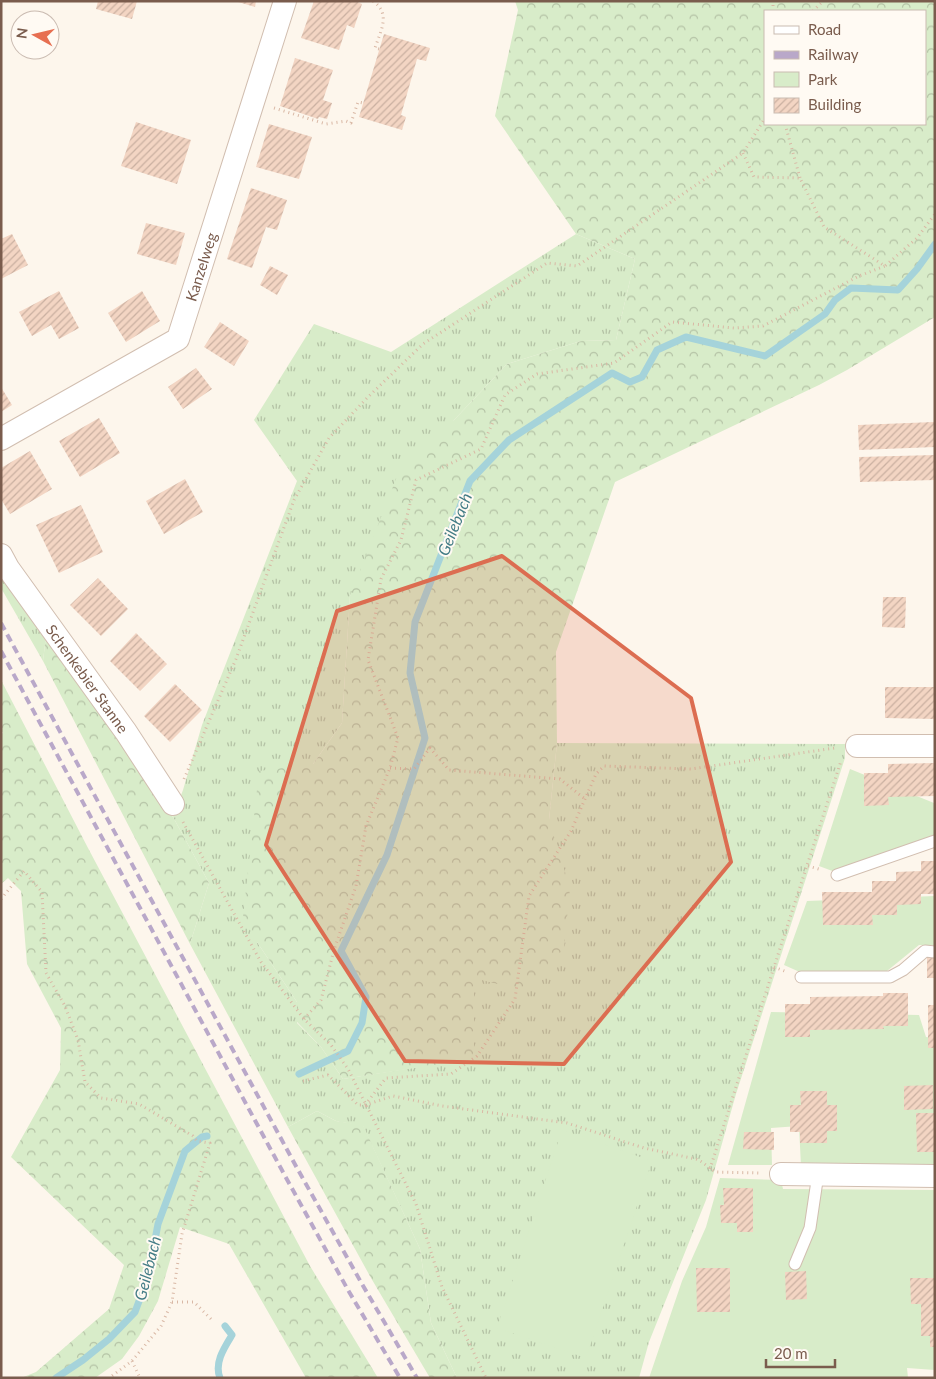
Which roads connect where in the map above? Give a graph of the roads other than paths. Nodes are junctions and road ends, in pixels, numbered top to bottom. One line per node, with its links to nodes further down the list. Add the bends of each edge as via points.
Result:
1 (285, 1): 2 (street, Kanzelweg, via 178,339)
2 (1, 439)
3 (1, 555): 6 (street, Schenkebier Stanne)
4 (852, 746): 5 (street)
5 (935, 746)
6 (173, 804)
7 (935, 841): 8 (lane)
8 (837, 875)
9 (935, 952): 10 (lane, via 925,951 890,977)
10 (801, 977)
11 (781, 1174): 12 (street)
12 (818, 1174): 13 (street); 14 (lane, via 810,1228)
13 (935, 1176)
14 (796, 1264)

